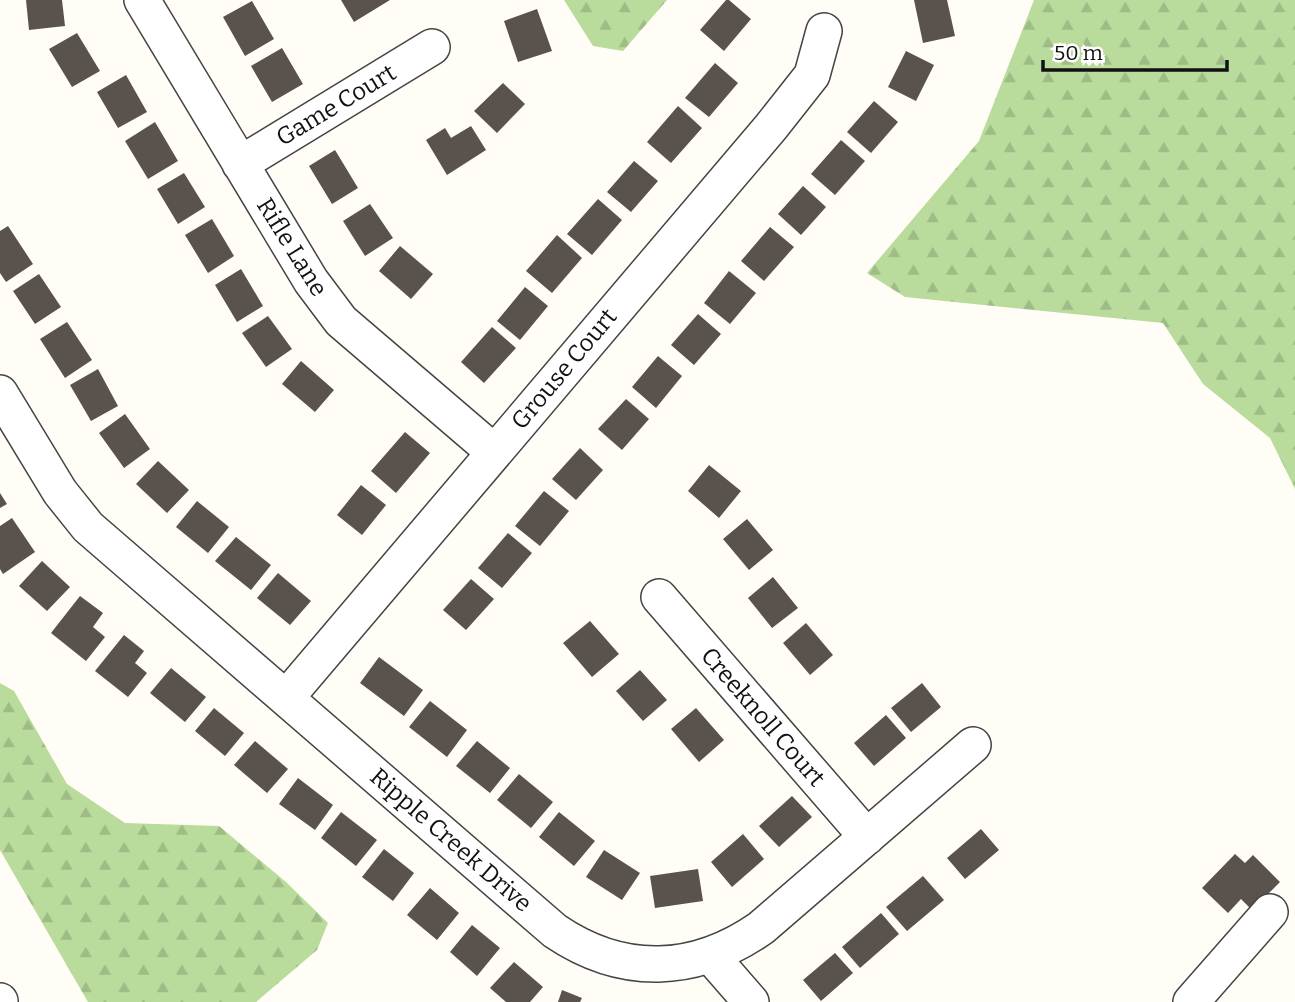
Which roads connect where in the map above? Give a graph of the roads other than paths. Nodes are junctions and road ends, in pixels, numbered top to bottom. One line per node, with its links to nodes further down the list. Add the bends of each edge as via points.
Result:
1 (142, 0): 4 (street, Rifle Lane)
2 (824, 30): 6 (street, Grouse Court, via 812,75)
3 (432, 47): 4 (street, Game Court)
4 (240, 164): 6 (street, Rifle Lane, via 311,281 341,321)
5 (0, 393): 8 (street, Ripple Creek Drive, via 60,492 88,527)
6 (494, 452): 8 (street, Grouse Court)
7 (659, 597): 10 (street, Creeknoll Court)
8 (286, 698): 12 (street, Ripple Creek Drive, via 572,943 634,964 682,963)
9 (973, 745): 10 (street, Ripple Creek Drive)
10 (867, 837): 12 (street, Ripple Creek Drive, via 761,928)
11 (1270, 912): 14 (street)
12 (711, 956): 13 (street)
13 (751, 1002)
14 (1191, 1002)

